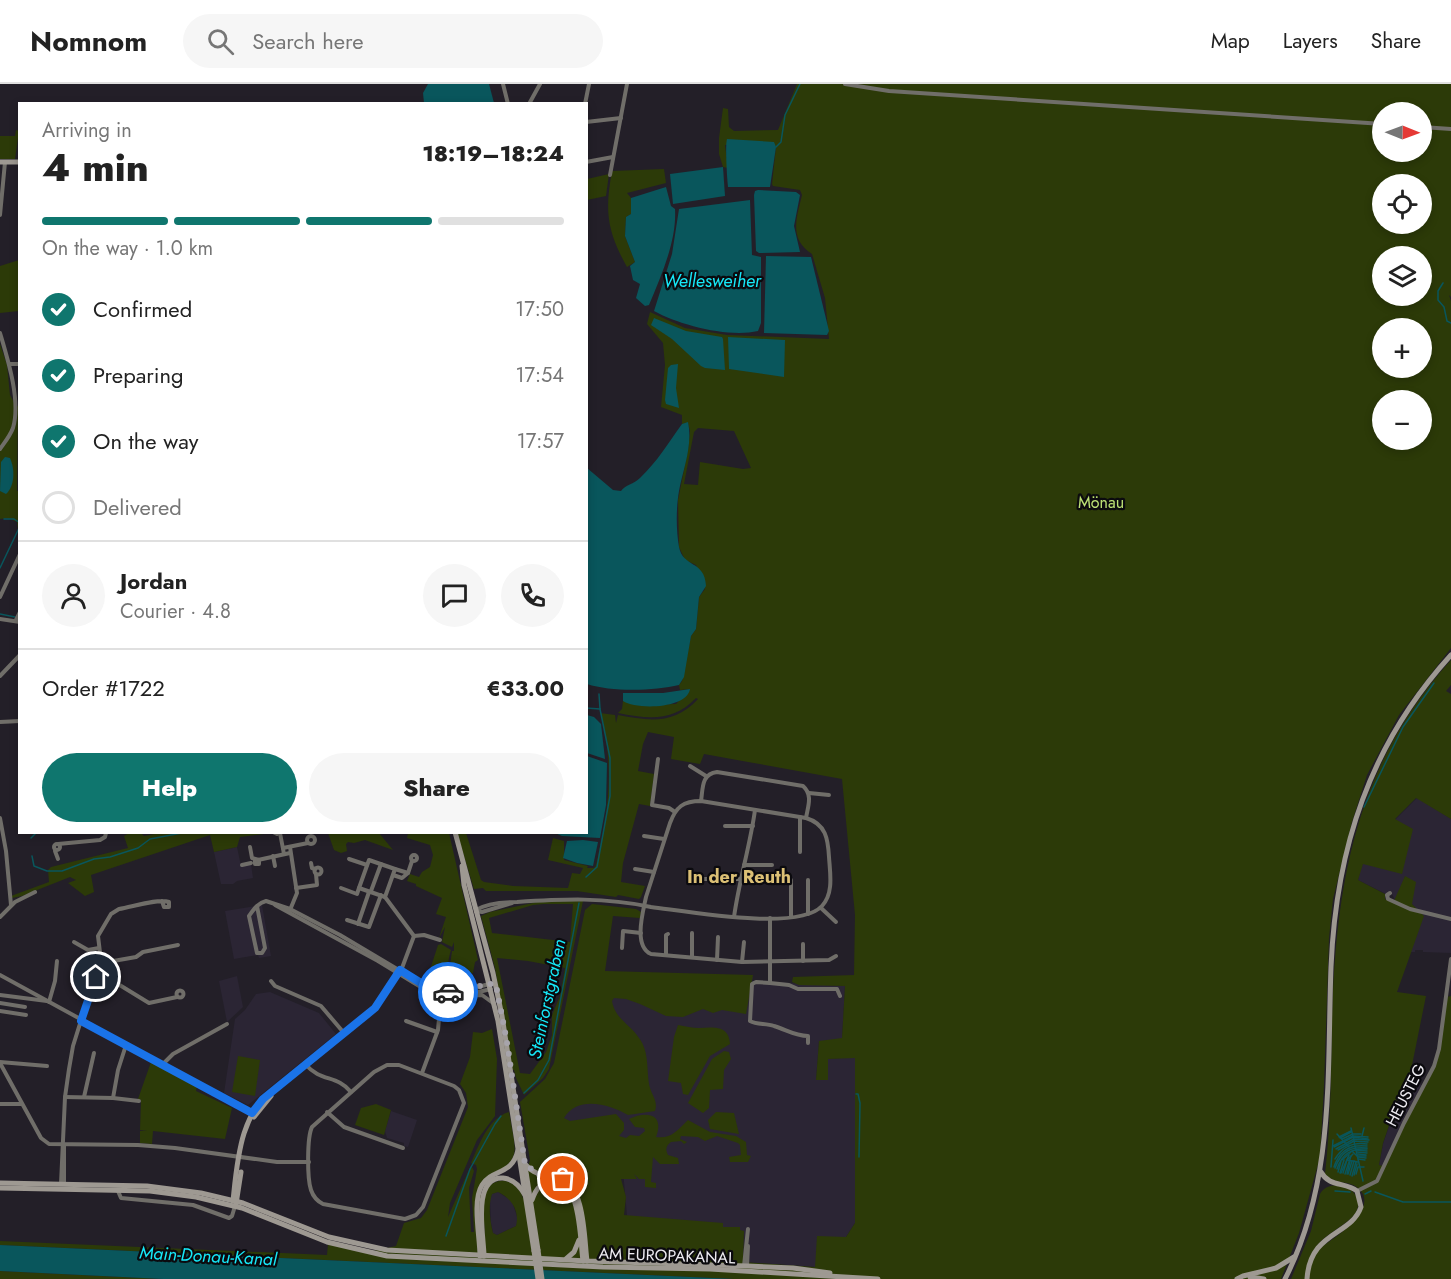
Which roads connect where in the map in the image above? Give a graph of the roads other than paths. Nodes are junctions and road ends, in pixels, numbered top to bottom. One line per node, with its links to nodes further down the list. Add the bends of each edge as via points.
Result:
1 (503, 84): 6 (street)
2 (540, 84): 7 (street)
3 (589, 84): 8 (street)
4 (627, 84): 9 (street)
5 (845, 84): 11 (street, via 890,91)
6 (508, 102)
7 (530, 102)
8 (585, 102)
9 (621, 118): 10 (street); 14 (street)
10 (588, 122)
11 (1372, 123)
12 (1432, 128): 13 (street)
13 (1451, 129)
14 (613, 157): 16 (street); 17 (street)
15 (3, 162): 18 (street)
16 (588, 162)
17 (610, 175)
18 (0, 215)
19 (0, 333): 20 (street)
20 (10, 364): 21 (street); 22 (street, via 14,422)
21 (18, 364)
22 (0, 449)
23 (18, 558): 24 (street)
24 (0, 597)
25 (0, 620): 26 (street)
26 (17, 621)
27 (1451, 655): 173 (main road, via 1411,704 1387,744 1349,839 1333,937 1327,1103)
28 (18, 657): 29 (street)
29 (0, 676)
30 (18, 721): 31 (street)
31 (0, 722)
32 (658, 759): 39 (street, via 652,805)
33 (690, 766): 34 (street)
34 (706, 776): 35 (street, via 717,772 800,785); 37 (street)
35 (809, 793): 36 (street); 42 (street)
36 (829, 795)
37 (700, 801): 38 (street); 39 (street, via 687,802)
38 (755, 810): 40 (street); 44 (street)
39 (675, 812): 50 (street)
40 (800, 817): 42 (street); 56 (street)
41 (0, 818): 88 (street)
42 (806, 818): 91 (street, via 821,825 827,840 830,888)
43 (725, 826): 44 (street)
44 (753, 826): 67 (street)
45 (106, 834): 52 (street, via 100,840)
46 (280, 834): 54 (street)
47 (456, 834): 93 (main road, via 464,885)
48 (644, 836): 50 (street)
49 (51, 838): 52 (street)
50 (664, 839): 73 (street)
51 (308, 843): 55 (street)
52 (55, 847): 60 (street)
53 (250, 847): 62 (street)
54 (283, 848): 55 (street); 57 (street)
55 (290, 850): 57 (street); 80 (street)
56 (800, 852)
57 (284, 854): 58 (street)
58 (273, 856): 62 (street); 69 (street)
59 (349, 859): 66 (street)
60 (58, 860)
61 (412, 861): 74 (street)
62 (255, 862): 65 (street); 70 (street)
63 (311, 863): 80 (street, via 317,885)
64 (381, 864): 66 (street, via 369,860); 71 (street); 84 (street)
65 (242, 865)
66 (367, 865): 82 (street)
67 (744, 865): 68 (street); 77 (street)
68 (772, 865)
69 (275, 866)
70 (252, 869)
71 (395, 869): 74 (street); 75 (street)
72 (635, 869): 73 (street)
73 (654, 872): 90 (street)
74 (408, 873): 75 (street, via 402,878)
75 (393, 875): 85 (street)
76 (704, 879): 77 (street)
77 (740, 879): 95 (street)
78 (791, 880): 96 (street)
79 (808, 880): 94 (street)
80 (297, 888): 92 (street)
81 (341, 888): 82 (street, via 357,894)
82 (359, 888): 84 (street)
83 (35, 892): 88 (street)
84 (370, 892): 85 (street); 102 (street)
85 (383, 896): 102 (street, via 369,927); 106 (street)
86 (1390, 900): 99 (street)
87 (162, 901): 113 (street, via 114,911 99,933)
88 (11, 905): 97 (street)
89 (257, 906): 89 (street, via 249,916 255,950 261,953 265,946); 92 (street, via 266,900)
90 (644, 906): 93 (street, via 574,898 516,902); 95 (street); 103 (street)
91 (821, 908): 94 (street); 101 (street)
92 (289, 911): 125 (street, via 349,940)
93 (473, 911): 130 (main road)
94 (808, 914): 96 (street)
95 (734, 917): 98 (street)
96 (791, 917): 98 (street)
97 (0, 918)
98 (770, 918): 121 (street)
99 (1451, 919)
100 (347, 920): 102 (street)
101 (836, 922)
102 (358, 924)
103 (641, 933): 114 (street, via 623,932); 115 (street, via 645,951)
104 (692, 933): 117 (street)
105 (668, 934): 115 (street)
106 (414, 936): 108 (street); 125 (street)
107 (718, 937): 119 (street)
108 (440, 940)
109 (74, 942): 113 (street, via 88,950)
110 (744, 942): 123 (street)
111 (803, 944): 122 (street)
112 (178, 945): 124 (street)
113 (99, 948): 124 (street)
114 (622, 948)
115 (666, 955): 117 (street)
116 (836, 956): 122 (street)
117 (692, 957): 119 (street)
118 (1451, 959): 180 (street, HEUSTEG, via 1434,1066 1377,1181)
119 (717, 960): 123 (street)
120 (57, 961): 136 (street)
121 (770, 961): 122 (street); 123 (street); 129 (street)
122 (802, 961)
123 (742, 962)
124 (102, 963): 126 (street)
125 (400, 972): 130 (street, via 441,991); 132 (street); 146 (street, via 375,1008)
126 (100, 973): 135 (street, via 149,1003); 143 (street, via 94,979)
127 (0, 975): 136 (street)
128 (272, 981): 146 (street, via 275,986 321,1006)
129 (770, 983): 134 (street, via 798,989 837,989); 147 (street, via 752,984 750,1021 808,1036)
130 (492, 986): 133 (street); 138 (main road); 160 (main road, via 507,1042)
131 (0, 995): 136 (street)
132 (441, 996): 133 (street); 145 (street)
133 (461, 996): 138 (street, via 482,995)
134 (840, 996)
135 (177, 997)
136 (49, 1002): 143 (street)
137 (0, 1003): 139 (street)
138 (494, 1004): 160 (main road)
139 (25, 1007)
140 (0, 1011): 141 (street)
141 (26, 1015)
142 (406, 1020): 145 (street)
143 (81, 1021): 148 (street); 157 (street)
144 (227, 1024): 152 (street, via 173,1054)
145 (437, 1032): 154 (street)
146 (344, 1033): 151 (street)
147 (808, 1043)
148 (126, 1045): 152 (street); 159 (street)
149 (94, 1053): 158 (street)
150 (0, 1062): 153 (street); 163 (street)
151 (305, 1064): 155 (street); 156 (street, via 317,1076 340,1081)
152 (162, 1065): 166 (street)
153 (47, 1066)
154 (422, 1074): 156 (street, via 387,1065); 171 (street, via 454,1086 464,1103 425,1202 416,1215 405,1219 323,1204 310,1188)
155 (279, 1087): 166 (main road, via 263,1099)
156 (351, 1092): 164 (street)
157 (65, 1097): 158 (street); 167 (street)
158 (84, 1097): 159 (street)
159 (113, 1098): 161 (street)
160 (513, 1100): 165 (main road)
161 (139, 1101)
162 (0, 1104): 163 (street)
163 (21, 1104): 167 (street, via 43,1140)
164 (327, 1112): 169 (street, via 344,1128); 171 (street, via 310,1131)
165 (515, 1112): 168 (main road); 172 (main road)
166 (254, 1114): 170 (main road, via 244,1132)
167 (64, 1145): 170 (street, via 138,1145); 177 (street)
168 (519, 1148): 174 (main road); 191 (main road, via 510,1167 486,1180 478,1193)
169 (403, 1149)
170 (242, 1157): 171 (street); 183 (main road)
171 (309, 1162)
172 (525, 1164): 174 (main road); 193 (main road, via 539,1175 567,1181 576,1191)
173 (1320, 1171): 176 (main road); 181 (main road)
174 (525, 1180): 182 (main road); 184 (main road)
175 (0, 1183): 177 (main road, AM EUROPAKANAL)
176 (1334, 1183): 180 (main road); 181 (main road, via 1324,1186)
177 (62, 1186): 178 (main road, AM EUROPAKANAL); 179 (main road, AM EUROPAKANAL); 183 (main road, AM EUROPAKANAL, via 166,1187 201,1192)
178 (0, 1188)
179 (118, 1190): 183 (main road, AM EUROPAKANAL); 183 (street, AM EUROPAKANAL, via 121,1198 193,1205 229,1218)
180 (1357, 1191): 201 (main road, via 1359,1211 1317,1248)
181 (1316, 1195): 189 (main road)
182 (526, 1198): 187 (main road, via 518,1185 506,1178 487,1186 482,1201); 188 (main road)
183 (235, 1203): 191 (main road, AM EUROPAKANAL, via 370,1248)
184 (531, 1207): 186 (main road, via 542,1184 555,1180 564,1183 575,1200); 188 (main road)
185 (748, 1229): 194 (street, AM EUROPAKANAL)
186 (579, 1237): 192 (main road, via 574,1252); 193 (main road)
187 (484, 1243): 190 (main road); 191 (main road)
188 (536, 1251): 195 (main road, bridge)
189 (1296, 1256): 197 (main road, via 1276,1268); 200 (main road)
190 (504, 1257): 191 (main road, AM EUROPAKANAL); 192 (main road, AM EUROPAKANAL)
191 (482, 1258): 193 (main road, AM EUROPAKANAL)
192 (565, 1260): 193 (main road, AM EUROPAKANAL)
193 (584, 1263): 194 (main road, AM EUROPAKANAL)
194 (746, 1268): 196 (main road, AM EUROPAKANAL)
195 (540, 1279)
196 (878, 1279)
197 (1237, 1279)
198 (1243, 1279): 199 (main road)
199 (1264, 1279)
200 (1285, 1279)
201 (1307, 1279)

